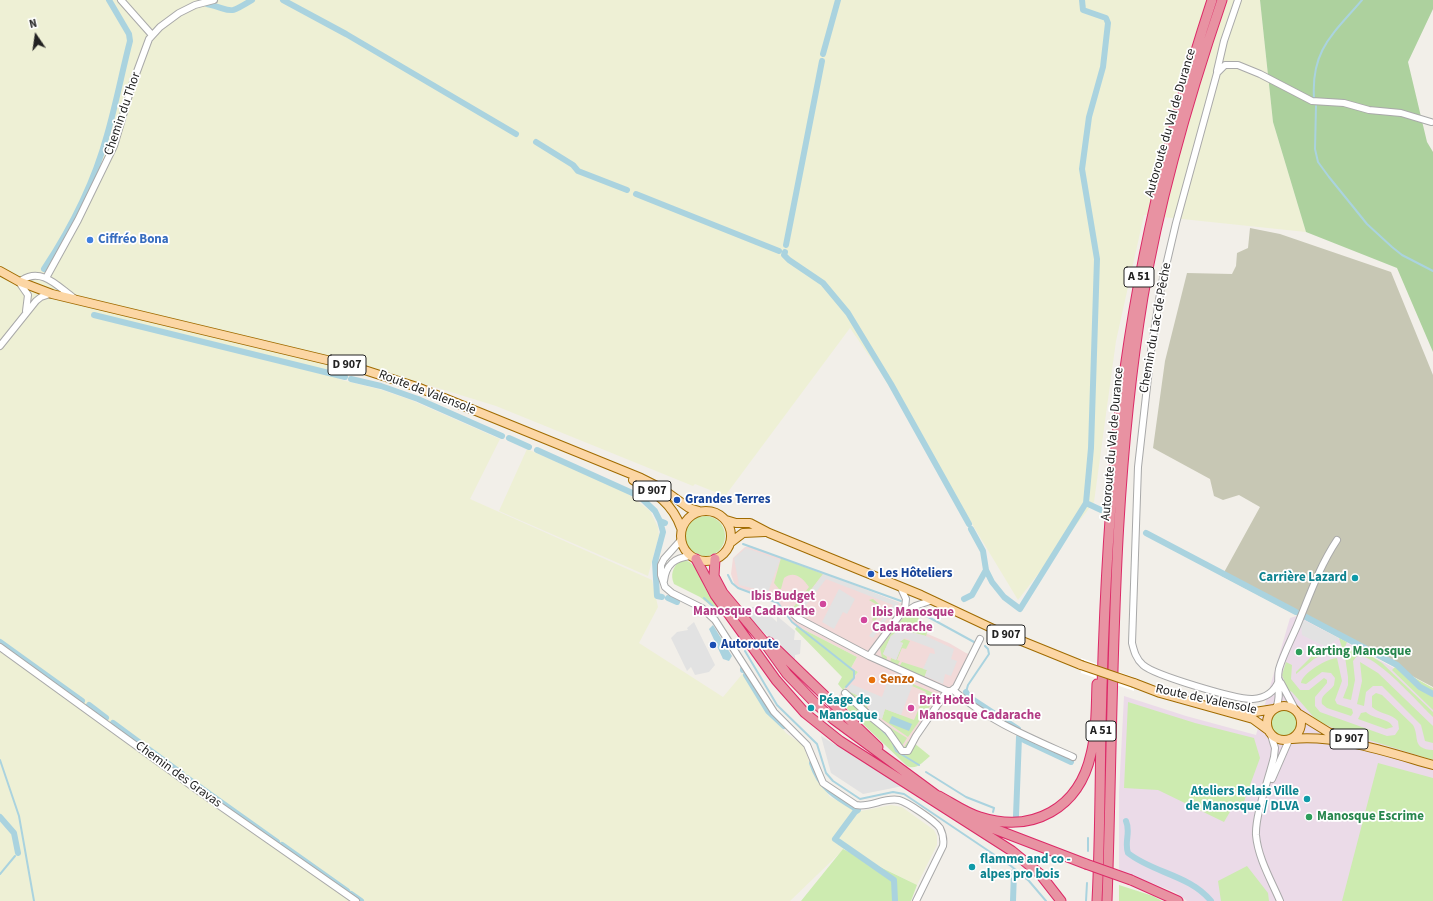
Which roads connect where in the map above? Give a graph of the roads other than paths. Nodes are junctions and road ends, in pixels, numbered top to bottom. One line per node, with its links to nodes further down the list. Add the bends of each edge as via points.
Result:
1 (121, 0): 6 (street)
2 (214, 0): 6 (street, Chemin du Thor, via 179,13)
3 (1212, 0): 26 (highway, Autoroute du Val de Durance / A 51, via 1192,61 1161,174 1137,288 1119,421)
4 (1222, 0): 53 (highway, Autoroute du Val de Durance / A 51, via 1182,123 1168,178 1143,298 1133,368 1117,544)
5 (1238, 0): 7 (street, Chemin du Lac de Pêche, via 1224,41)
6 (152, 34): 10 (street, Chemin du Thor, via 132,85 114,146)
7 (1217, 73): 8 (street, via 1226,65 1238,65 1312,101 1344,103 1369,110 1401,113); 37 (street, Chemin du Lac de Pêche, via 1176,223 1150,351 1138,467 1132,643 1137,657 1146,667 1166,676 1228,694 1250,699 1262,697 1274,689)
8 (1431, 122)
9 (0, 271): 11 (main road, Route de Valensole / D 907)
10 (46, 278): 11 (street, via 32,275); 13 (street)
11 (20, 280): 12 (main road, Route de Valensole / D 907); 13 (main road, Route de Valensole / D 907); 14 (street, via 28,295)
12 (52, 294): 13 (main road, Route de Valensole / D 907); 14 (street, via 40,297)
13 (74, 298): 16 (main road, Route de Valensole / D 907, via 359,368 417,387)
14 (26, 313): 15 (street)
15 (0, 346)
16 (610, 466): 17 (main road, Route de Valensole / D 907, via 658,486 684,505); 19 (main road, Route de Valensole / D 907, via 661,497 675,513)
17 (699, 511): 18 (main road, via 713,511); 19 (main road, via 686,519)
18 (726, 520): 20 (main road, Route de Valensole / D 907, via 750,523); 23 (main road, via 731,531)
19 (681, 528): 21 (main road)
20 (769, 533): 23 (main road, Route de Valensole / D 907, via 747,532 738,535); 28 (main road, Route de Valensole / D 907)
21 (681, 540): 24 (main road, via 682,546); 27 (street, via 661,565)
22 (1337, 540): 37 (street, via 1328,554 1280,668)
23 (730, 543): 25 (main road, via 721,556)
24 (693, 558): 25 (main road, via 705,561); 27 (street, via 678,558 669,565); 52 (highway, via 715,595 776,680 805,713 827,732)
25 (715, 559): 32 (highway, via 715,581)
26 (1108, 562): 50 (highway, via 1093,744 1088,765 1075,792 1047,815 1012,823 978,817); 60 (highway, Autoroute du Val de Durance / A 51)
27 (664, 584): 58 (street, via 672,593 702,608 718,623 767,703 807,745 823,783 856,805 899,800 940,828 943,837 942,848)
28 (900, 586): 29 (main road, Route de Valensole / D 907); 31 (street, via 906,601)
29 (933, 600): 31 (street, via 915,606); 38 (main road, Route de Valensole / D 907, bridge, via 1002,633)
30 (790, 611): 36 (street, via 799,619)
31 (901, 616): 36 (street)
32 (742, 618): 34 (highway); 49 (highway); 49 (highway, via 780,669 812,706 850,737)
33 (980, 638): 39 (street)
34 (764, 642): 49 (highway); 49 (highway, via 787,674 815,703)
35 (0, 647): 57 (street, Chemin des Gravas)
36 (869, 656): 40 (street)
37 (1279, 680): 42 (street, via 1280,697); 43 (street)
38 (1135, 684): 42 (main road, Route de Valensole / D 907, via 1255,712); 44 (main road, Route de Valensole / D 907, via 1253,719)
39 (953, 690): 40 (street); 47 (street, via 1000,724)
40 (947, 691): 41 (street, via 916,736 910,750 906,752 899,747 888,731)
41 (845, 693)
42 (1275, 709): 43 (main road, via 1287,706); 44 (main road, via 1267,718)
43 (1297, 712): 45 (main road, via 1301,719 1300,730); 46 (main road, D 907, via 1328,732)
44 (1270, 733): 45 (main road, via 1281,741); 51 (street, via 1275,752)
45 (1291, 739): 46 (main road, D 907, via 1327,739); 51 (street)
46 (1403, 757): 48 (main road, D 907)
47 (1073, 758)
48 (1433, 765)
49 (902, 770): 50 (highway)
50 (926, 788): 54 (highway, via 951,806 992,828)
51 (1263, 799): 56 (street, via 1256,836)
52 (946, 809): 54 (highway, via 995,833); 59 (highway, via 1024,860 1046,881)
53 (1109, 845): 61 (highway, Autoroute du Val de Durance / A 51); 62 (highway, via 1113,861)
54 (1086, 866): 55 (highway)
55 (1131, 882): 63 (highway); 64 (highway)
56 (1272, 884): 65 (street); 66 (street)
57 (356, 901)
58 (916, 901)
59 (1061, 901)
60 (1097, 901)
61 (1107, 901)
62 (1112, 901)
63 (1170, 901)
64 (1178, 901)
65 (1275, 901)
66 (1280, 901)

